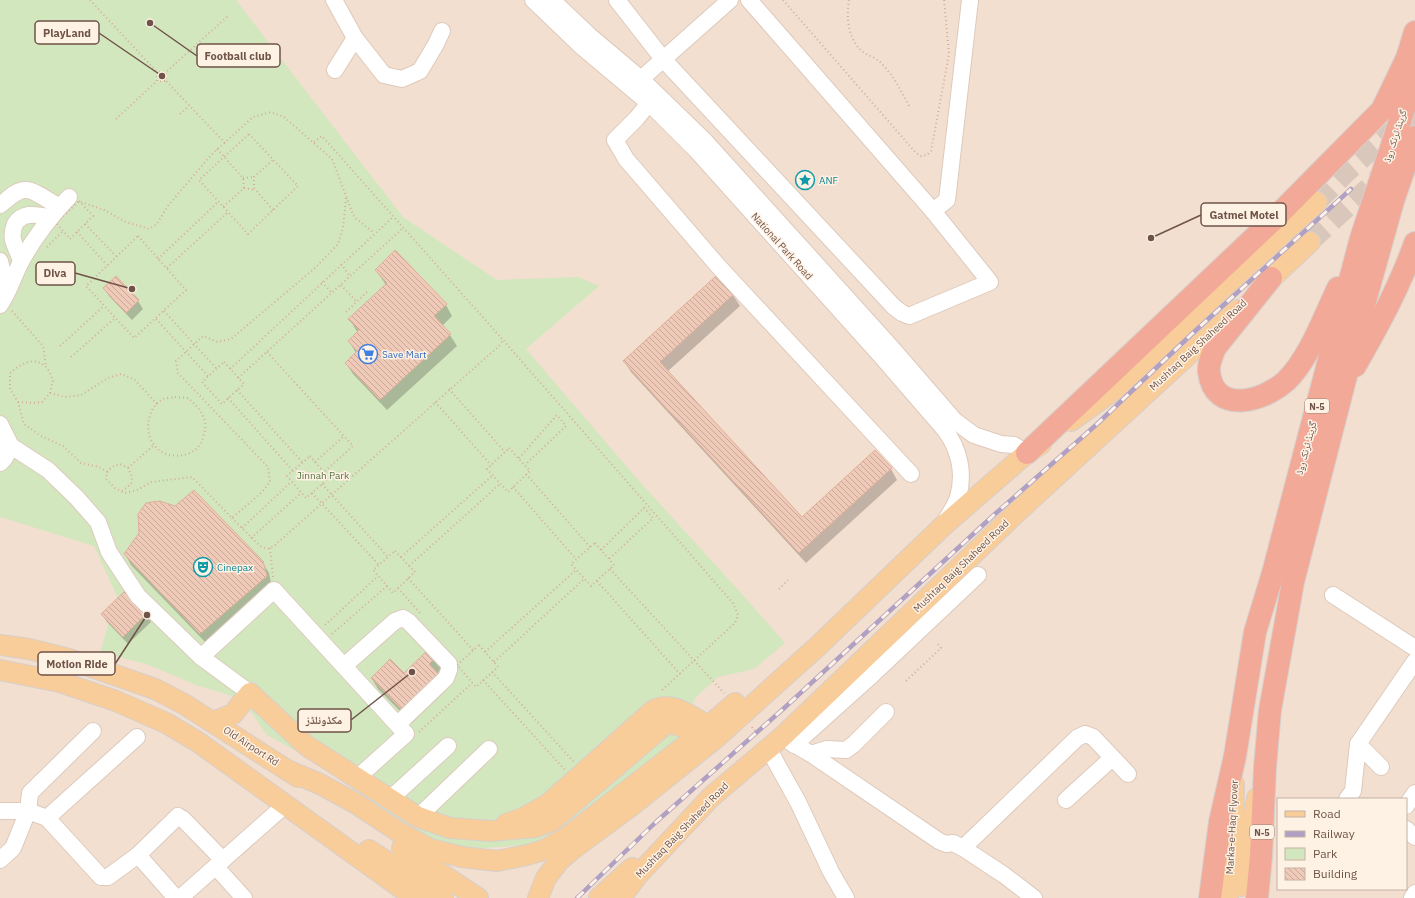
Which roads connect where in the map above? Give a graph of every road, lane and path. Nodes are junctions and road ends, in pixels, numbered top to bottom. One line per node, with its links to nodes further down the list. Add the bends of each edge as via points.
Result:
1 (90, 0): 18 (path)
2 (334, 0): 15 (street)
3 (532, 0): 24 (street, National Park Road, via 581,46)
4 (552, 0): 21 (street, National Park Road)
5 (617, 0): 16 (street)
6 (730, 0): 16 (street)
7 (749, 0): 46 (street)
8 (783, 0): 10 (path, via 916,153 927,156 931,151 949,54)
9 (849, 0): 26 (path, via 848,24 854,41 862,51 881,62 893,76)
10 (944, 0)
11 (970, 0): 46 (street, via 947,200)
12 (228, 16): 19 (path)
13 (442, 30): 15 (street, via 420,71 402,78 384,75)
14 (1415, 32): 100 (highway, via 1407,58 1382,110 1273,220)
15 (354, 38): 17 (street)
16 (663, 59): 21 (street); 46 (street, via 894,307 909,316 990,282)
17 (335, 70)
18 (157, 72): 19 (path); 22 (path)
19 (166, 72): 23 (path)
20 (1415, 76): 53 (highway, گرینڈ ٹرنک روڈ / N-5)
21 (641, 79): 100 (street, National Park Road, via 705,141 955,421 974,435 1001,444 1014,445)
22 (157, 81): 23 (path); 28 (path)
23 (166, 81): 25 (path)
24 (649, 103): 112 (street, via 615,140 626,159 719,267); 124 (street, National Park Road, via 706,161 881,356 953,441 959,457 961,482 958,498)
25 (189, 106): 27 (path); 30 (path)
26 (909, 106)
27 (180, 114)
28 (116, 119)
29 (1415, 137): 88 (highway, گرینڈ ٹرنک روڈ / N-5, via 1391,208)
30 (225, 142): 31 (path, via 253,117 271,112 284,117); 32 (path)
31 (314, 142): 39 (path, via 332,159); 48 (path, via 322,136)
32 (217, 150): 33 (path); 43 (path, via 167,207 157,224 148,229 126,222 104,210)
33 (223, 158): 34 (path, via 249,134); 36 (path); 40 (path, via 199,180)
34 (273, 160): 35 (path); 45 (path, via 298,186)
35 (254, 177): 36 (path); 38 (path)
36 (243, 178): 37 (path)
37 (244, 188): 38 (path); 44 (path)
38 (256, 190): 45 (path)
39 (346, 198): 52 (path, via 354,217); 77 (path, via 343,228 338,244 315,268 231,339 218,342 203,336)
40 (218, 202): 44 (path); 57 (path)
41 (1317, 202): 100 (main road, via 1114,390)
42 (0, 205): 43 (street, via 25,190 32,191)
43 (59, 207): 59 (street); 59 (street, via 34,215 25,215 18,220 13,238)
44 (223, 207): 47 (path)
45 (273, 210): 47 (path, via 248,234)
46 (933, 211)
47 (228, 212): 62 (path)
48 (393, 216): 50 (path); 52 (path)
49 (85, 224): 51 (path); 51 (path, via 93,216 79,201 56,223 70,239); 56 (path)
50 (403, 228): 63 (path); 76 (path)
51 (77, 232): 61 (path)
52 (374, 233): 60 (path)
53 (1361, 238): 64 (highway, via 1308,351 1295,371 1263,396 1231,401 1214,389 1208,371 1210,362 1215,348); 182 (highway, گرینڈ ٹرنک روڈ / N-5, via 1273,574 1255,632)
54 (1310, 242): 64 (main road, Mushtaq Baig Shaheed Road)
55 (1415, 243): 88 (highway, via 1384,316)
56 (116, 256): 57 (path, via 138,236); 61 (path)
57 (158, 258): 62 (path)
58 (0, 261): 69 (street)
59 (21, 261): 69 (street)
60 (341, 264): 63 (path); 65 (path)
61 (107, 265): 71 (path, via 86,286)
62 (166, 268): 72 (path, via 186,290)
63 (350, 276): 66 (path)
64 (1271, 278): 177 (main road, Mushtaq Baig Shaheed Road, via 1014,515)
65 (322, 282): 68 (path); 84 (path)
66 (341, 285): 68 (path); 70 (path)
67 (368, 291): 70 (path)
68 (332, 293): 80 (path)
69 (3, 299): 82 (path, via 43,346)
70 (357, 302): 73 (path)
71 (104, 306): 74 (path); 78 (path)
72 (164, 311): 75 (path); 77 (path)
73 (346, 312)
74 (115, 318): 75 (path, via 134,338); 81 (path)
75 (156, 319): 79 (path)
76 (503, 340): 87 (path); 156 (path, via 733,603 738,615 735,623)
77 (194, 344): 79 (path); 83 (path)
78 (60, 346)
79 (186, 352): 85 (path); 123 (path, via 176,361 178,373 268,468 270,482)
80 (267, 352): 86 (path); 96 (path)
81 (71, 358)
82 (46, 366): 90 (path, via 53,380); 92 (path, via 34,361 21,363 10,373 10,389)
83 (217, 369): 84 (path, via 224,362); 85 (path)
84 (230, 369): 86 (path)
85 (208, 376): 91 (path, via 202,382 222,404)
86 (238, 378): 89 (path, via 244,384)
87 (450, 389): 93 (path); 99 (path)
88 (1342, 389): 184 (highway, گرینڈ ٹرنک روڈ / N-5, via 1293,582 1270,710)
89 (237, 390): 91 (path); 102 (path)
90 (50, 393): 92 (path, via 42,402); 94 (path, via 65,397 81,395 108,378 121,374 134,379)
91 (228, 398): 108 (path)
92 (18, 402): 109 (path, via 24,424 63,446 81,463 99,467)
93 (435, 402): 105 (path); 121 (path)
94 (157, 404): 98 (path, via 148,420 150,438); 98 (path, via 164,399 188,398 206,419 206,429 201,443 191,453 181,456 168,454)
95 (0, 424): 97 (street)
96 (344, 436): 103 (path); 110 (path, via 353,446)
97 (5, 445): 104 (street, via 5,458); 155 (street, via 48,470 77,498 98,522 109,552 138,596)
98 (154, 445): 107 (path)
99 (505, 452): 101 (path, via 509,448); 105 (path)
100 (1027, 454): 124 (main road)
101 (519, 458): 106 (path); 106 (path, via 557,415 566,426)
102 (302, 462): 103 (path, via 310,456); 108 (path)
103 (315, 462): 110 (path)
104 (0, 463)
105 (491, 465): 113 (path, via 487,469)
106 (525, 465): 111 (path, via 530,471)
107 (128, 468): 109 (path, via 120,464 112,466); 118 (path, via 132,477 131,484)
108 (293, 471): 114 (path, via 287,476)
109 (107, 472): 118 (path, via 106,479)
110 (324, 472): 115 (path, via 329,478)
111 (526, 474): 117 (path); 127 (path)
112 (911, 474)
113 (493, 475): 116 (path); 131 (path)
114 (291, 482): 119 (path); 125 (path)
115 (322, 484): 120 (path); 121 (path)
116 (500, 484): 117 (path, via 508,492); 135 (path)
117 (513, 487): 132 (path)
118 (121, 491): 123 (path, via 125,493 137,490 151,482 192,477)
119 (301, 492): 120 (path, via 306,498); 126 (path)
120 (312, 493): 122 (path)
121 (331, 494): 122 (path); 130 (path)
122 (322, 503): 128 (path); 134 (path)
123 (232, 518): 125 (path)
124 (943, 526): 168 (main road, via 818,646)
125 (242, 528): 126 (path)
126 (251, 538): 128 (path, via 260,546)
127 (590, 547): 129 (path, via 595,543); 132 (path)
128 (270, 548): 146 (path, via 273,578 268,583)
129 (601, 550): 133 (path); 133 (path, via 644,508 653,518)
130 (388, 557): 131 (path, via 395,551); 134 (path)
131 (401, 557): 135 (path)
132 (576, 559): 137 (path, via 571,564)
133 (609, 559): 136 (path, via 614,565)
134 (379, 565): 139 (path, via 373,570)
135 (409, 566): 140 (path, via 415,572)
136 (610, 569): 142 (path); 156 (path)
137 (576, 570): 141 (path); 154 (path)
138 (978, 575): 177 (street, via 872,675)
139 (378, 576): 144 (path); 148 (path)
140 (408, 578): 144 (path, via 393,593); 153 (path)
141 (584, 579): 142 (path, via 590,586); 158 (path)
142 (597, 580): 162 (path)
143 (788, 580): 145 (path)
144 (387, 586): 149 (path)
145 (779, 589)
146 (274, 590): 155 (street); 159 (street)
147 (1333, 595): 152 (street)
148 (321, 628)
149 (328, 638)
150 (938, 644): 164 (path, via 941,648)
151 (0, 645): 170 (main road, Old Airport Rd, via 69,659 148,686)
152 (1415, 648)
153 (473, 650): 154 (path, via 479,645); 165 (path, via 457,665)
154 (485, 652): 158 (path)
155 (201, 658): 166 (street)
156 (694, 661): 162 (path); 168 (path)
157 (1415, 661): 178 (street)
158 (494, 662): 161 (path, via 498,666)
159 (344, 666): 171 (street); 171 (street, via 396,620 403,618 449,664 446,678)
160 (0, 670): 175 (main road, via 60,682 116,701 166,723)
161 (492, 672): 163 (path); 186 (path)
162 (680, 674): 167 (path)
163 (483, 680): 165 (path, via 476,687); 189 (path)
164 (906, 681)
165 (472, 683): 171 (path, via 411,739)
166 (250, 693): 170 (main road, via 233,714); 190 (main road, via 307,746)
167 (658, 694)
168 (738, 709): 173 (main road); 177 (path)
169 (886, 712): 181 (street, via 846,750 827,749)
170 (213, 722): 187 (main road, Old Airport Rd)
171 (402, 729): 190 (street)
172 (93, 732): 199 (street, via 30,793)
173 (712, 732): 176 (main road); 202 (main road, via 680,710 657,708 548,804 506,824); 218 (main road, via 630,807 559,861 546,878)
174 (137, 737): 201 (street)
175 (198, 742): 196 (main road); 216 (main road)
176 (690, 742): 187 (main road, via 567,837 544,850 497,861 462,857 430,849 355,803); 202 (main road, via 687,730 681,726 667,724 552,821 536,827 490,832)
177 (781, 743): 181 (street); 193 (main road, Mushtaq Baig Shaheed Road); 221 (street, via 798,802)
178 (1358, 744): 185 (street); 192 (street)
179 (448, 746): 194 (street)
180 (489, 749): 200 (street)
181 (811, 754): 207 (street, via 939,841 946,844 954,843)
182 (1235, 756): 223 (highway, گرینڈ ٹرنک روڈ, via 1220,822); 224 (main road, Marka-e-Haq Flyover)
183 (1112, 758): 188 (street); 195 (street); 207 (street, via 1092,737 1085,734 1077,738)
184 (1265, 766): 225 (main road, Marka-e-Haq Flyover, via 1253,814); 226 (highway, N-5)
185 (1381, 767)
186 (578, 768)
187 (287, 770): 217 (main road, Old Airport Rd)
188 (1128, 774)
189 (570, 776)
190 (357, 778): 194 (main road)
191 (1415, 793): 197 (street)
192 (1355, 796)
193 (711, 797): 219 (main road); 220 (main road, Mushtaq Baig Shaheed Road, via 637,876)
194 (390, 799): 200 (main road)
195 (1066, 800)
196 (285, 805): 210 (street); 215 (main road)
197 (1407, 805)
198 (0, 811): 199 (street)
199 (28, 811): 201 (street); 205 (street)
200 (418, 817): 202 (main road)
201 (47, 818): 208 (street, via 101,877 108,877)
202 (450, 828)
203 (1407, 830): 204 (street)
204 (1415, 837)
205 (16, 840): 206 (street); 209 (street, via 13,848)
206 (0, 844)
207 (963, 848): 222 (street)
208 (138, 855): 210 (street, via 178,816); 212 (street)
209 (0, 860)
210 (219, 863): 213 (street); 214 (street)
211 (1415, 893): 227 (street)
212 (176, 898)
213 (180, 898)
214 (244, 898)
215 (415, 898)
216 (443, 898)
217 (478, 898)
218 (538, 898)
219 (599, 898)
220 (621, 898)
221 (846, 898)
222 (1034, 898)
223 (1210, 898)
224 (1228, 898)
225 (1241, 898)
226 (1257, 898)
227 (1412, 898)

